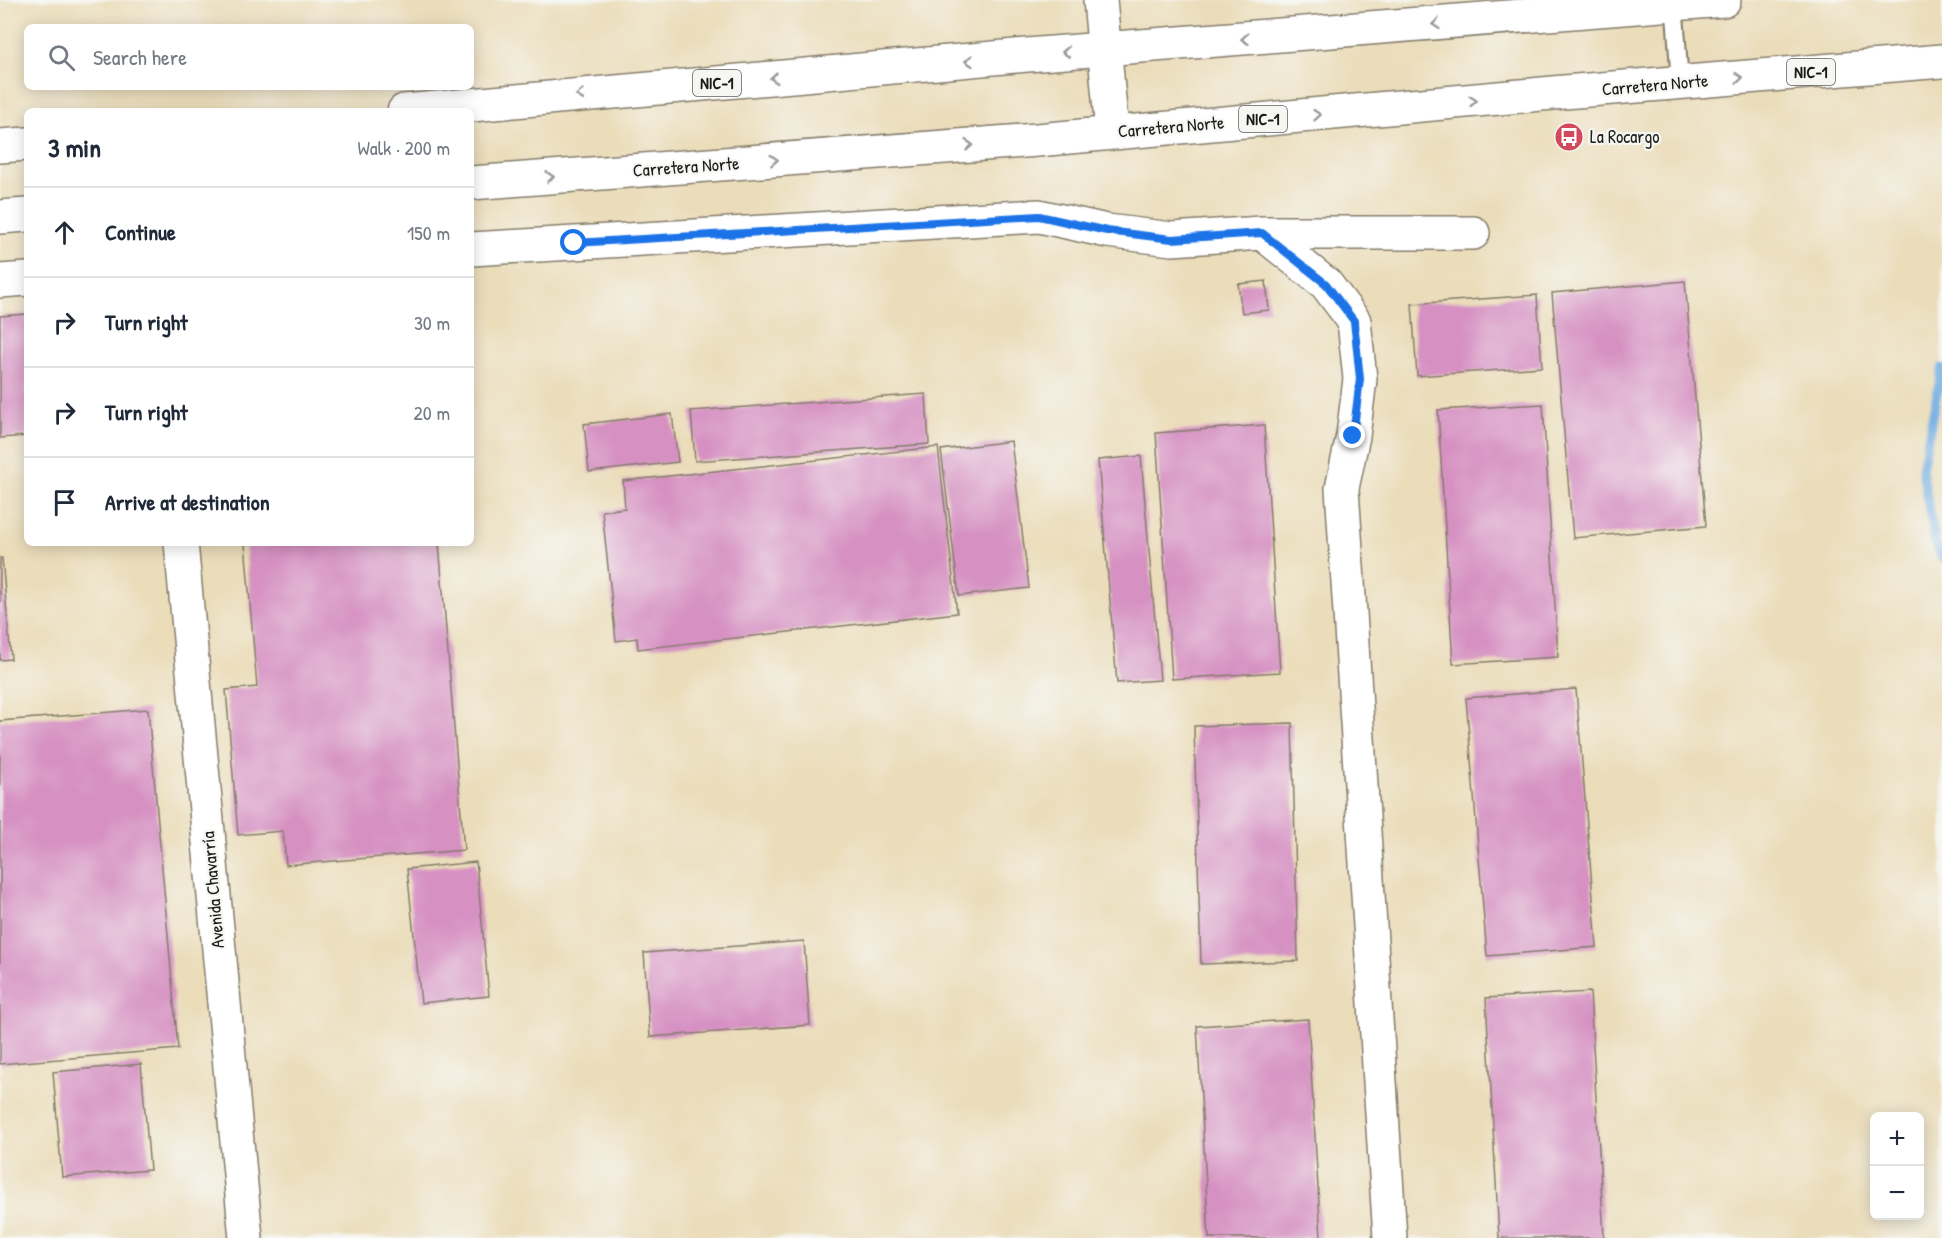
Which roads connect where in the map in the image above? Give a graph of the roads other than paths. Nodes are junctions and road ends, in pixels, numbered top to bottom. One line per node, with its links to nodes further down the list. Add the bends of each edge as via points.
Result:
1 (1100, 0): 5 (main road)
2 (1724, 0): 3 (main road, NIC-1)
3 (1674, 2): 4 (main road, NIC-1); 7 (lane)
4 (1471, 10): 5 (main road, NIC-1, one-way to 5)
5 (1105, 49): 8 (main road, NIC-1, one-way to 8); 9 (main road)
6 (1942, 61): 7 (main road, Carretera Norte / NIC-1, one-way to 6)
7 (1680, 82): 9 (main road, Carretera Norte / NIC-1, one-way to 7)
8 (438, 108)
9 (1112, 132): 12 (main road, Carretera Norte / NIC-1, one-way to 9)
10 (24, 144): 11 (main road)
11 (0, 146)
12 (474, 183)
13 (24, 215): 14 (main road)
14 (0, 217)
15 (1262, 233): 16 (main road); 17 (main road, via 1172,239 1107,231 1039,216); 22 (main road, via 1326,284 1354,321 1360,379 1341,488)
16 (1473, 233)
17 (474, 249)
18 (24, 279): 19 (main road)
19 (0, 281)
20 (181, 546): 21 (main road, Avenida Chavarría)
21 (246, 1238)
22 (1390, 1238)

